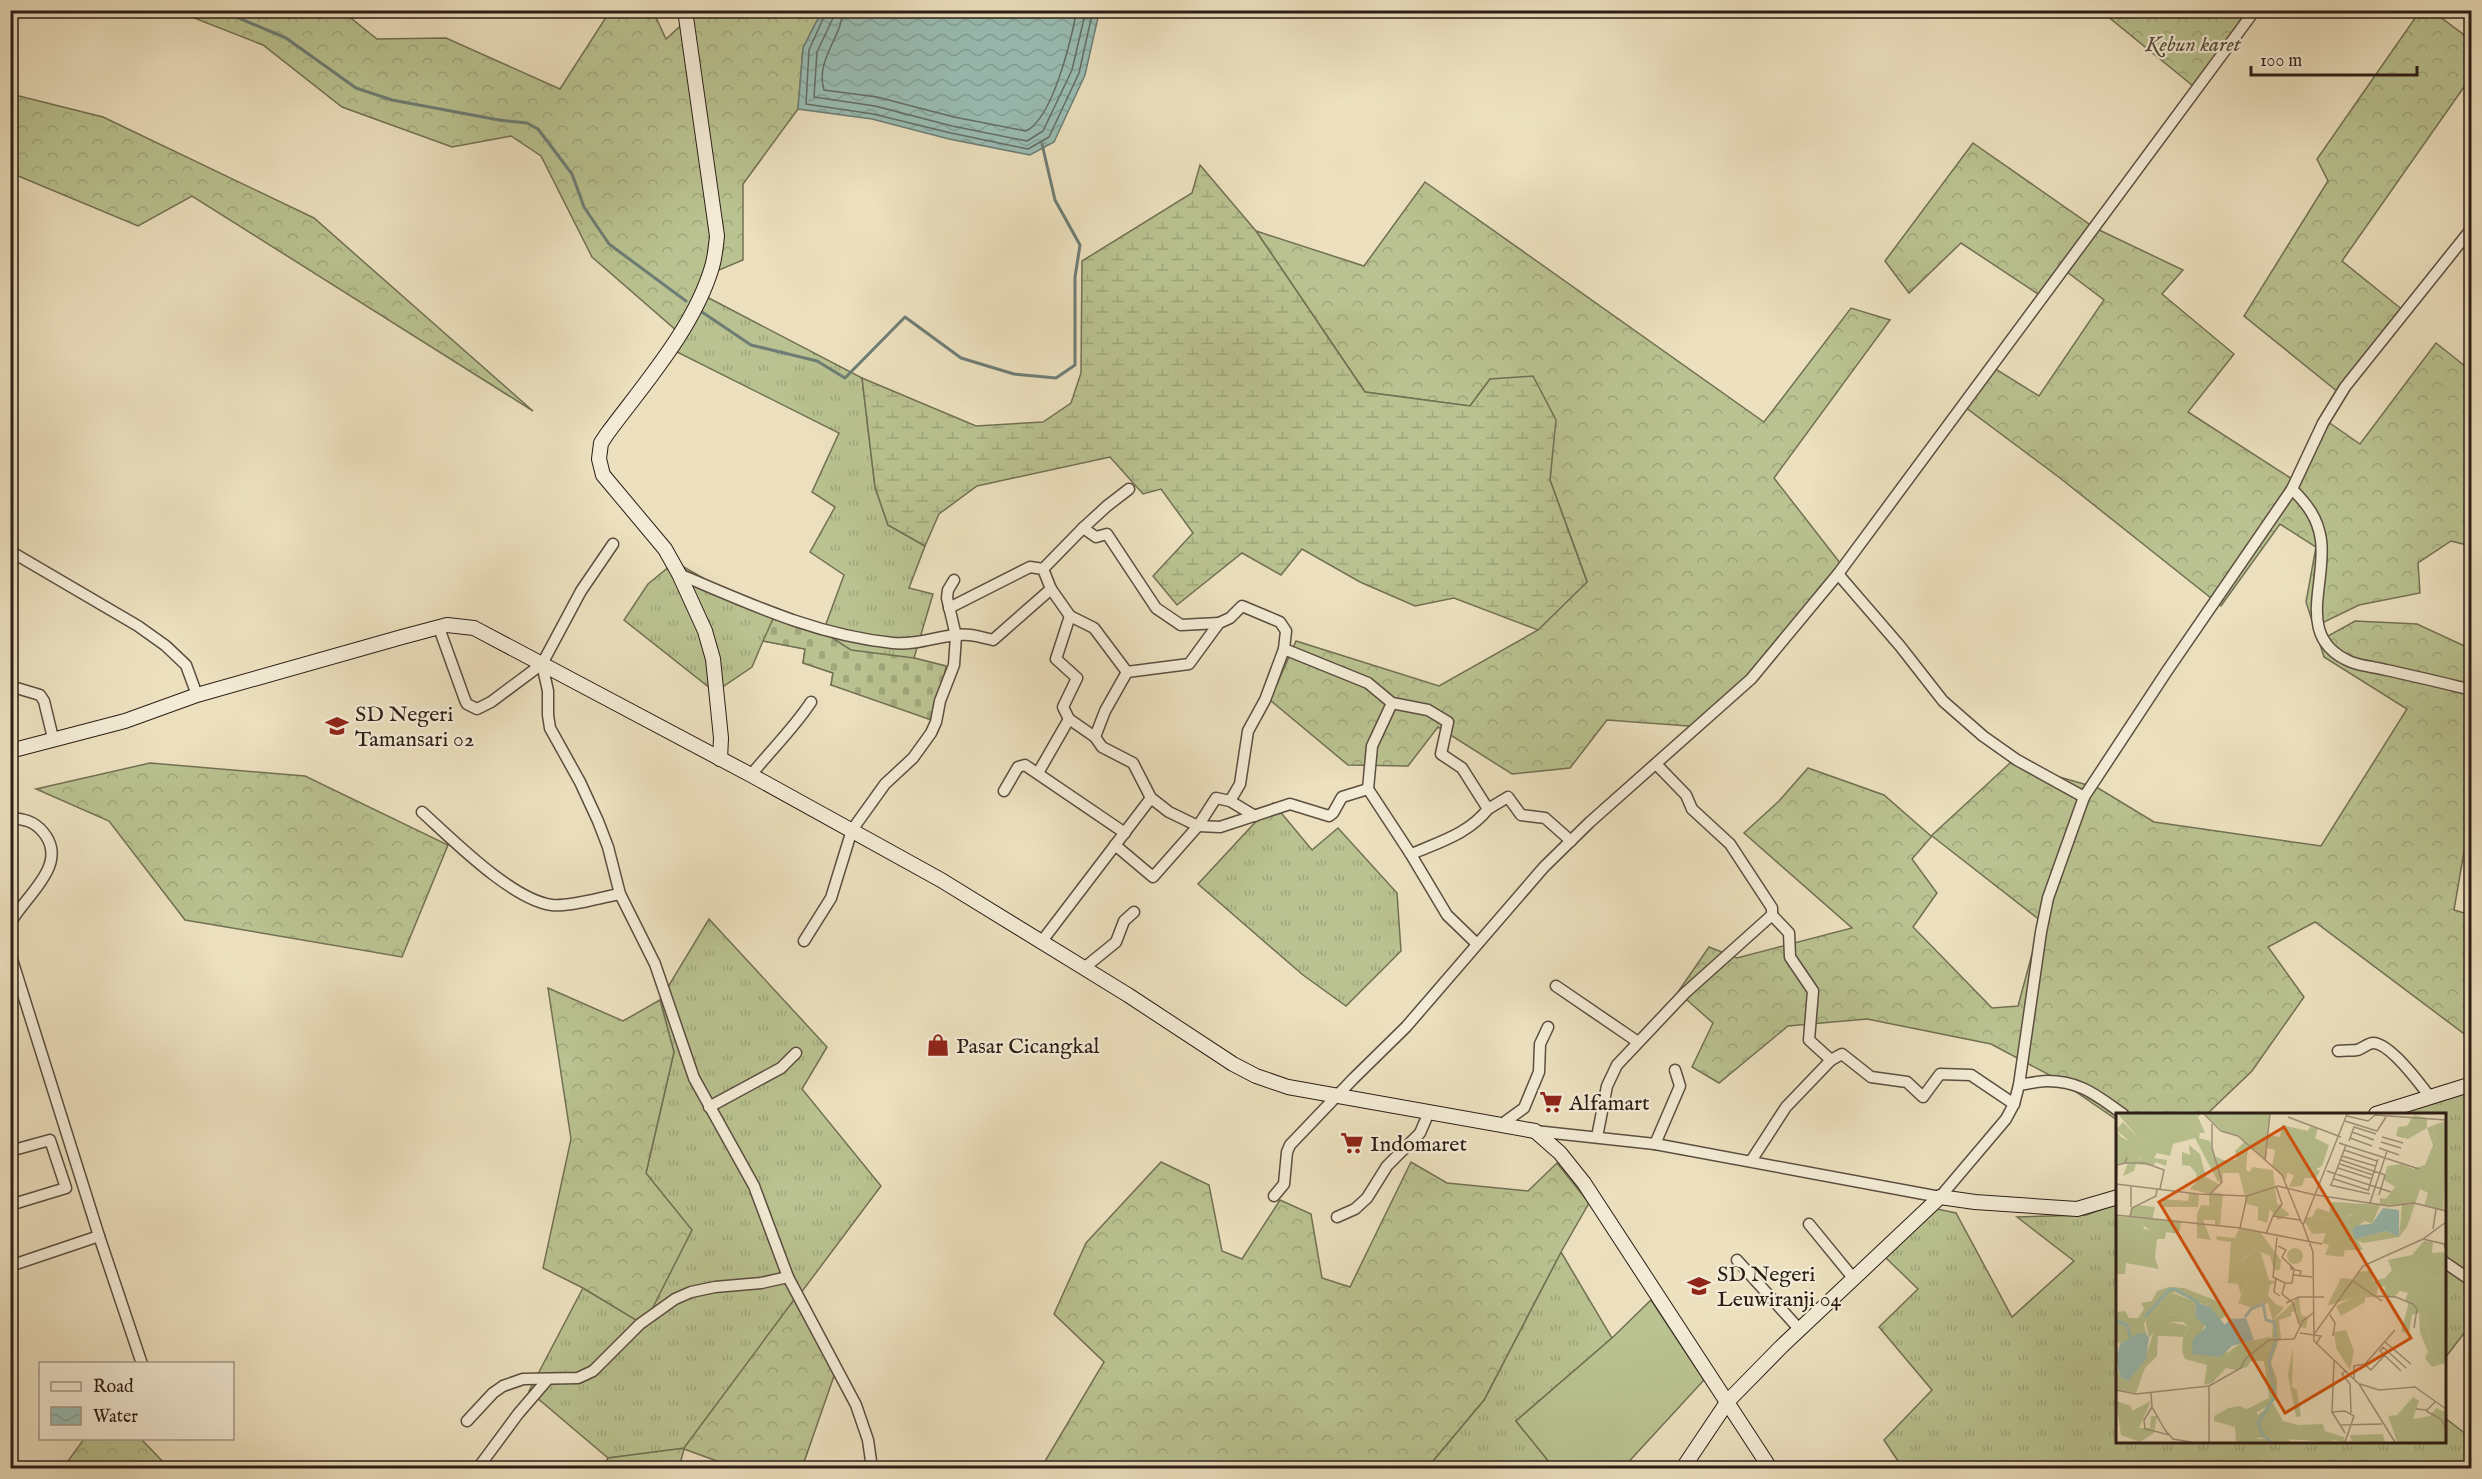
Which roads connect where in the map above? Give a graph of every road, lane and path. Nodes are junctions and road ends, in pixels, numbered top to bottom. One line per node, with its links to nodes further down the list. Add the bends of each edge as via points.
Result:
1 (685, 10): 10 (main road, via 717,236 713,265 676,339 601,443 599,459 603,476 665,549)
2 (2255, 10): 11 (street)
3 (2472, 228): 5 (street, via 2345,387)
4 (1129, 489): 6 (street)
5 (2292, 489): 23 (street, via 2312,509 2321,537 2323,558 2316,610 2319,634 2329,649 2351,662); 37 (street)
6 (1083, 528): 9 (street); 16 (street, via 1096,537 1107,534 1156,608 1181,625)
7 (613, 544): 20 (street, via 580,591)
8 (10, 551): 24 (street, via 166,646 186,665)
9 (1043, 569): 13 (street); 14 (street, via 1030,567)
10 (679, 574): 18 (street, via 774,615 833,634 915,644); 31 (main road, via 713,659 722,738)
11 (1838, 574): 32 (street, via 1751,680); 37 (street, via 1943,700 2017,760)
12 (954, 580): 14 (street, via 948,590)
13 (1051, 589): 15 (street); 18 (street, via 993,640)
14 (949, 608): 18 (street)
15 (1070, 616): 21 (street, via 1094,628); 27 (street, via 1056,659 1077,678 1063,707)
16 (1219, 623): 19 (street, via 1242,606 1280,622 1286,631); 21 (street, via 1189,664)
17 (439, 628): 20 (main road, via 458,624 474,628); 20 (street, via 465,700 477,709); 24 (main road)
18 (956, 636): 45 (street, via 954,665 931,733 913,758 885,784)
19 (1284, 649): 26 (street, via 1368,683); 39 (street, via 1265,700 1248,730 1240,784)
20 (542, 664): 31 (main road); 50 (street, via 550,728 598,821)
21 (1127, 672): 28 (street)
22 (10, 686): 29 (street, via 40,695)
23 (2472, 690)
24 (197, 695): 29 (main road, via 125,721)
25 (812, 702): 34 (street)
26 (1392, 704): 35 (street, via 1372,746); 40 (street, via 1428,711 1448,722 1441,754 1462,768)
27 (1069, 719): 28 (street); 33 (street)
28 (1095, 737): 38 (street, via 1102,747 1133,763)
29 (53, 738): 30 (main road)
30 (10, 751)
31 (720, 759): 34 (main road)
32 (1656, 764): 47 (street); 52 (street, via 1686,795 1692,809 1730,844 1772,908)
33 (1038, 773): 36 (street, via 1022,765); 46 (street)
34 (752, 775): 45 (main road)
35 (1368, 789): 42 (street, via 1342,797 1329,816 1290,804); 49 (street)
36 (1004, 791)
37 (2084, 797): 67 (street, via 2048,898)
38 (1151, 798): 44 (street); 46 (street)
39 (1230, 801): 42 (street); 44 (street, via 1216,798)
40 (1488, 809): 47 (street, via 1508,797 1521,815 1545,818); 49 (street, via 1463,832)
41 (422, 812): 50 (street, via 522,895 552,905)
42 (1255, 816): 44 (street, via 1220,827)
43 (10, 818): 53 (street, via 26,819 39,826 52,851 50,867)
44 (1198, 826): 48 (street, via 1153,878)
45 (852, 830): 54 (street, via 831,898); 55 (main road)
46 (1125, 833): 48 (street)
47 (1571, 841): 56 (street)
48 (1115, 845): 55 (street)
49 (1410, 853): 56 (street, via 1447,915)
50 (620, 894): 71 (street, via 655,964 694,1078)
51 (1134, 912): 58 (street, via 1124,921 1116,942)
52 (1772, 915): 61 (street, via 1685,993); 64 (street, via 1789,933 1790,957 1813,991 1809,1040)
53 (10, 924)
54 (804, 941)
55 (1042, 941): 58 (main road)
56 (1477, 944): 68 (street, via 1406,1027)
57 (10, 953): 87 (street)
58 (1084, 968): 68 (main road, via 1233,1064 1288,1087)
59 (1556, 986): 61 (street)
60 (1548, 1028): 75 (street, via 1540,1044 1539,1072 1524,1108)
61 (1638, 1042): 77 (street, via 1617,1065 1607,1086)
62 (2338, 1051): 69 (street, via 2359,1050 2376,1043 2415,1076)
63 (796, 1053): 71 (street, via 781,1068)
64 (1831, 1060): 70 (street, via 1842,1054 1871,1077 1907,1082 1923,1097 1940,1074 1971,1076); 80 (street, via 1786,1107)
65 (1675, 1070): 78 (street, via 1680,1086)
66 (2472, 1084): 69 (main road)
67 (2019, 1085): 70 (street); 73 (street, via 2045,1081 2072,1083)
68 (1338, 1096): 72 (main road); 81 (street, via 1290,1145 1284,1184)
69 (2430, 1097): 74 (main road)
70 (2014, 1104): 82 (street, via 2006,1119)
71 (709, 1107): 91 (street, via 754,1186)
72 (1429, 1112): 75 (main road); 85 (street, via 1420,1133 1387,1166 1367,1198)
73 (2122, 1113)
74 (2379, 1113)
75 (1502, 1124): 76 (main road)
76 (1535, 1131): 77 (street); 97 (main road, via 1584,1183)
77 (1597, 1137): 78 (street)
78 (1655, 1144): 80 (street)
79 (10, 1151): 84 (street, via 50,1140 66,1188)
80 (1751, 1161): 82 (street)
81 (1274, 1196)
82 (1940, 1197): 83 (main road, via 2077,1209); 92 (main road)
83 (2116, 1198)
84 (10, 1205)
85 (1337, 1217)
86 (1809, 1224): 92 (street)
87 (99, 1236): 90 (street); 95 (street)
88 (1737, 1260): 94 (street)
89 (2446, 1263): 93 (street)
90 (10, 1266)
91 (788, 1277): 96 (street, via 691,1292 640,1324 593,1371 578,1378); 100 (street, via 856,1404)
92 (1854, 1279): 94 (main road)
93 (2472, 1281)
94 (1800, 1330): 97 (main road)
95 (141, 1362)
96 (548, 1379): 98 (street, via 523,1379 503,1386); 99 (street)
97 (1728, 1401): 101 (main road); 102 (main road)
98 (466, 1420)
99 (478, 1468)
100 (872, 1468)
101 (1683, 1468)
102 (1770, 1468)

